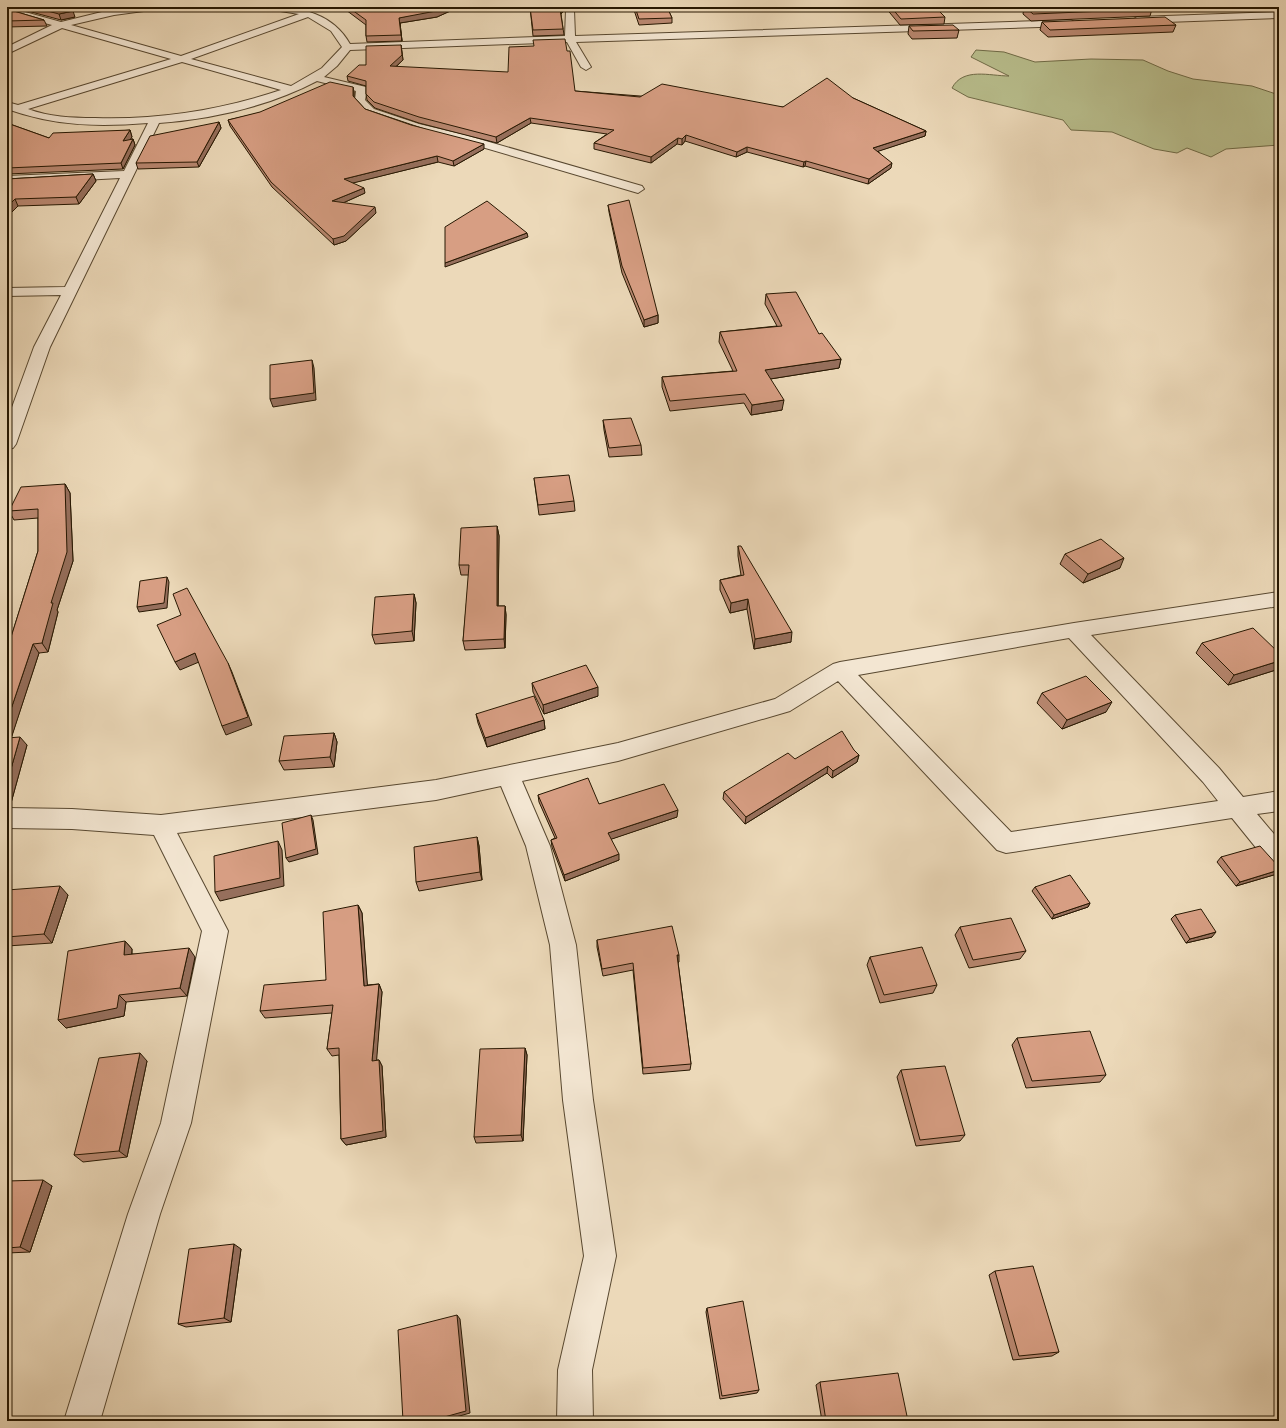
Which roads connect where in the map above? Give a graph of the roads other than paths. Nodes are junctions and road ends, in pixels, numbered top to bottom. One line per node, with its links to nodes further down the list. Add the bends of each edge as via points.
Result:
1 (145, 7): 12 (street)
2 (274, 7): 7 (street)
3 (1209, 8): 9 (street)
4 (323, 9): 7 (street)
5 (7, 10): 12 (street)
6 (570, 10): 13 (street)
7 (310, 14): 14 (street, via 332,25); 16 (street)
8 (1279, 15): 9 (street)
9 (1234, 16): 10 (street)
10 (1126, 21)
11 (1080, 23): 13 (street)
12 (62, 25): 15 (street, via 22,41); 16 (street)
13 (570, 38): 14 (street); 17 (street)
14 (346, 47): 18 (street, via 335,64)
15 (7, 51)
16 (178, 60): 19 (street); 20 (street)
17 (586, 67)
18 (316, 78): 19 (street); 24 (street, via 362,89 360,100 370,111 410,125 461,137)
19 (292, 90): 21 (street, via 206,114)
20 (11, 107): 21 (street, via 53,118 101,122)
21 (155, 120): 22 (street)
22 (129, 174): 23 (street); 25 (street)
23 (7, 180)
24 (638, 189)
25 (70, 291): 26 (street); 27 (street, via 42,347)
26 (7, 292)
27 (7, 444)
28 (1279, 599): 29 (street)
29 (1074, 630): 30 (street); 33 (street, via 1211,775)
30 (840, 670): 31 (street, via 782,705 618,752); 33 (street, via 1006,843)
31 (508, 775): 35 (street, via 436,790); 38 (street, via 538,846 563,945 578,1100 600,1256 575,1370)
32 (1279, 801): 33 (street)
33 (1237, 807): 36 (street)
34 (7, 818): 35 (street)
35 (162, 825): 37 (street, via 214,930 176,1123 144,1214)
36 (1279, 858)
37 (82, 1421)
38 (575, 1421)

